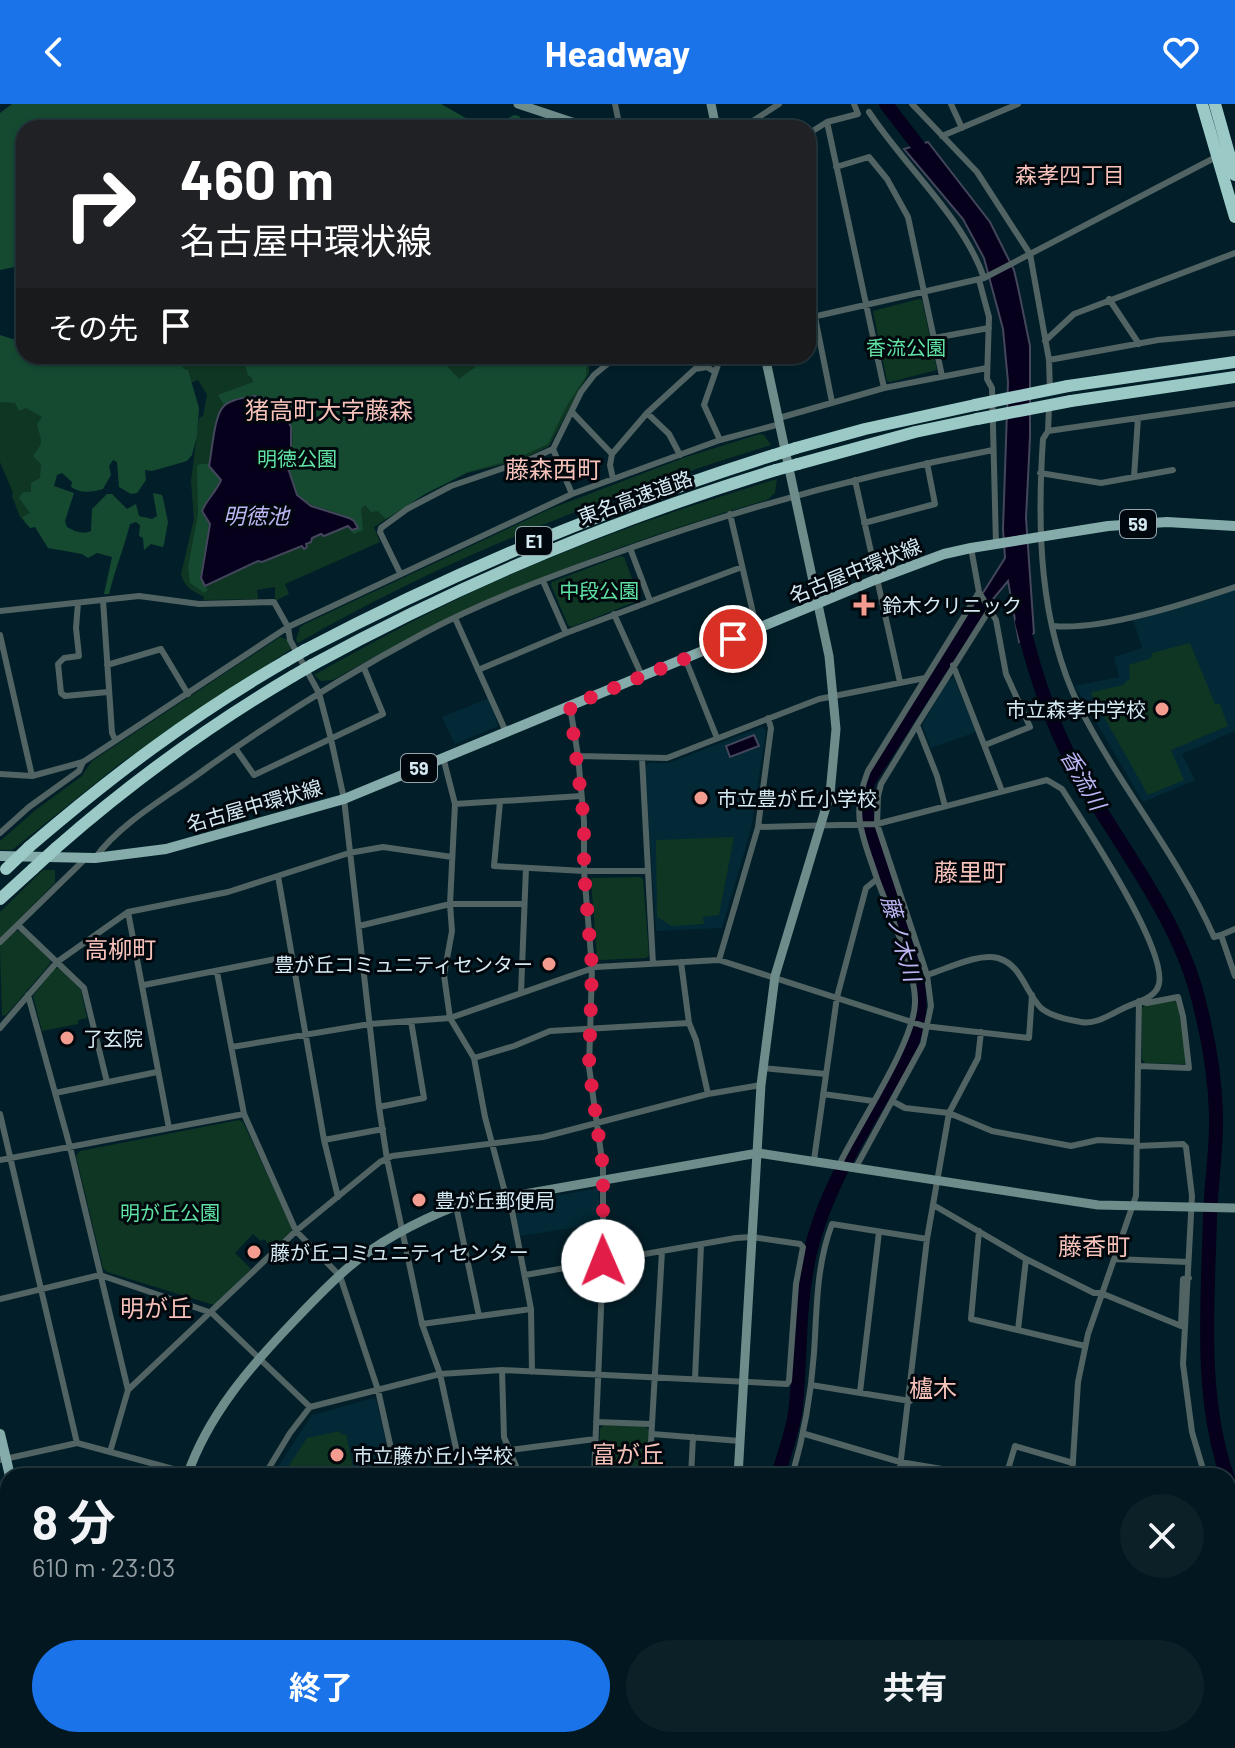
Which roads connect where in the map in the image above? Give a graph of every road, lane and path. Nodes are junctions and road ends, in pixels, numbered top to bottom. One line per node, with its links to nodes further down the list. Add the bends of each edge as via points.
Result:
1 (518, 104): 12 (street)
2 (779, 104): 13 (street)
3 (854, 104): 14 (street, via 858,114)
4 (912, 104): 17 (street)
5 (951, 104): 15 (street)
6 (996, 104): 11 (street)
7 (1018, 104): 11 (street)
8 (1202, 104): 18 (highway)
9 (1215, 104): 20 (highway)
10 (869, 112): 24 (street, via 975,251)
11 (1000, 112): 15 (street)
12 (566, 120)
13 (754, 120)
14 (827, 122): 16 (street); 19 (street)
15 (962, 128): 17 (street)
16 (816, 129)
17 (942, 136): 23 (street, via 977,172)
18 (1218, 156): 21 (highway); 23 (street)
19 (836, 167): 25 (street, via 869,157 887,179 908,217); 27 (street)
20 (1235, 175)
21 (1235, 217)
22 (1235, 253): 26 (street)
23 (1028, 255): 24 (street); 33 (street)
24 (984, 278): 25 (street); 29 (street)
25 (924, 292): 27 (street); 32 (street)
26 (1109, 299): 33 (street, via 1074,314); 34 (street)
27 (866, 305): 28 (street); 44 (street)
28 (816, 316)
29 (989, 328): 32 (street); 40 (street)
30 (1235, 333): 34 (street)
31 (816, 334): 45 (street)
32 (934, 338): 42 (street)
33 (1045, 341): 35 (street)
34 (1139, 344): 35 (street)
35 (1049, 360): 51 (street)
36 (1235, 362): 137 (highway, 東名高速道路 / E1, bridge, via 1068,386 865,429 677,486 552,533 305,650 204,711 142,754)
37 (607, 364): 47 (street, via 581,392)
38 (718, 364): 41 (street)
39 (767, 364): 50 (street)
40 (987, 368): 42 (street); 54 (street)
41 (715, 372): 48 (street, via 695,369); 52 (street, via 704,405)
42 (942, 376): 44 (street)
43 (1235, 377): 140 (highway, 東名高速道路 / E1, bridge, via 1071,401 880,441 682,500 558,547 381,627 242,707 153,767)
44 (884, 388): 45 (street)
45 (832, 402): 50 (street)
46 (1235, 404): 49 (street)
47 (572, 412): 53 (street); 55 (street)
48 (647, 413): 55 (street); 56 (street, via 669,434)
49 (1138, 418): 51 (street); 60 (street)
50 (779, 421): 52 (street); 64 (street)
51 (1048, 431): 59 (street)
52 (720, 440): 56 (street)
53 (553, 449): 63 (street); 73 (street, via 451,486 381,528)
54 (993, 450): 57 (street); 69 (street)
55 (612, 454): 61 (street)
56 (680, 455): 61 (street)
57 (927, 463): 62 (street); 66 (street, via 935,504)
58 (1173, 470): 60 (street)
59 (1040, 473): 60 (street, via 1101,483); 68 (street)
60 (1134, 477)
61 (613, 479): 63 (street)
62 (855, 480): 64 (street); 66 (street)
63 (572, 494): 73 (street)
64 (795, 495): 65 (street); 81 (street)
65 (730, 514): 70 (street); 72 (street)
66 (864, 523): 74 (street)
67 (1235, 526): 68 (main road, 名古屋中環状線 / 59, via 1167,522)
68 (1040, 537): 69 (main road, 名古屋中環状線 / 59); 86 (street)
69 (998, 544): 71 (main road, 名古屋中環状線 / 59)
70 (630, 548): 75 (street); 79 (street)
71 (971, 548): 74 (main road, 名古屋中環状線 / 59); 77 (street)
72 (742, 567): 79 (street); 88 (street)
73 (400, 573): 87 (street)
74 (877, 579): 81 (main road, 名古屋中環状線 / 59); 99 (street)
75 (543, 581): 85 (street); 89 (street)
76 (1235, 587): 86 (street, via 1100,623)
77 (980, 595): 82 (street); 98 (street)
78 (103, 600): 80 (street); 87 (street, via 139,596 199,604 274,602); 92 (street)
79 (650, 601): 84 (street)
80 (78, 603): 83 (street); 100 (street, via 79,656 58,664 61,693)
81 (818, 603): 88 (main road, 名古屋中環状線 / 59); 103 (street)
82 (988, 606): 93 (street); 111 (street, via 996,620 1006,674 1030,727)
83 (0, 611)
84 (614, 614): 89 (street); 97 (street)
85 (455, 618): 94 (street); 95 (street)
86 (1053, 626): 147 (street, via 1085,717)
87 (288, 627): 101 (street); 102 (street)
88 (757, 630): 91 (main road, 名古屋中環状線 / 59)
89 (566, 633): 95 (street)
90 (0, 635): 96 (street)
91 (685, 658): 97 (main road, 名古屋中環状線 / 59); 108 (street)
92 (107, 665): 100 (street); 102 (street, via 161,649)
93 (953, 665): 106 (street); 111 (street)
94 (364, 668): 101 (street); 110 (street, via 383,714)
95 (478, 670): 107 (street)
96 (4, 672): 118 (street)
97 (642, 676): 104 (main road, 名古屋中環状線 / 59)
98 (925, 678): 99 (street); 127 (street, via 868,771 858,804)
99 (900, 682): 103 (street)
100 (108, 692): 109 (street)
101 (319, 693): 110 (street); 112 (street)
102 (188, 694): 109 (street)
103 (834, 695): 105 (street); 125 (street, via 833,777)
104 (570, 706): 107 (main road, 名古屋中環状線 / 59); 113 (street)
105 (768, 718): 108 (street); 128 (street)
106 (917, 725): 124 (street); 126 (street, via 881,784)
107 (506, 732): 114 (main road, 名古屋中環状線 / 59)
108 (717, 738): 115 (street, via 667,758)
109 (115, 739): 116 (street)
110 (331, 739): 112 (street, via 254,775); 121 (street)
111 (985, 745): 119 (street)
112 (235, 748): 133 (street)
113 (578, 756): 115 (street); 120 (street)
114 (443, 757): 121 (main road, 名古屋中環状線 / 59); 123 (street)
115 (642, 758): 136 (street)
116 (83, 762): 118 (street); 129 (street, via 79,771)
117 (0, 774): 118 (street)
118 (32, 776)
119 (1002, 791): 124 (street); 164 (street, via 1047,780 1062,789 1139,917 1155,955 1159,988)
120 (581, 796): 122 (street); 135 (street)
121 (344, 799): 130 (street); 133 (main road, 名古屋中環状線 / 59, via 166,849)
122 (500, 802): 123 (street); 134 (street, via 494,866)
123 (455, 804): 132 (street)
124 (945, 806): 126 (street)
125 (823, 823): 127 (street); 128 (street); 157 (street)
126 (876, 824): 127 (street); 156 (street)
127 (861, 825): 139 (street)
128 (758, 827): 150 (street)
129 (0, 833)
130 (349, 853): 132 (street, via 383,847); 138 (street); 145 (street)
131 (0, 856): 133 (main road, 名古屋中環状線 / 59)
132 (452, 857): 141 (street)
133 (90, 858): 144 (street)
134 (526, 868): 135 (street); 142 (street)
135 (584, 871): 136 (street); 154 (street)
136 (648, 871): 153 (street)
137 (3, 872)
138 (278, 876): 143 (street); 149 (street)
139 (877, 879): 163 (street, via 866,888); 167 (street, via 910,973)
140 (0, 899)
141 (450, 904): 142 (street); 145 (street); 165 (street, via 452,931 444,975)
142 (524, 904): 160 (street)
143 (128, 912): 151 (street); 159 (street)
144 (18, 925): 148 (street); 151 (street)
145 (359, 926): 170 (street)
146 (1235, 929): 147 (street)
147 (1217, 936): 158 (street)
148 (0, 942)
149 (291, 956): 155 (street); 174 (street)
150 (719, 960): 152 (street); 157 (street)
151 (57, 962): 161 (street); 181 (street, via 84,988)
152 (681, 962): 153 (street); 169 (street)
153 (653, 964): 154 (street)
154 (592, 968): 160 (street); 172 (street)
155 (217, 972): 159 (street); 175 (street)
156 (927, 975): 162 (street, via 998,958 1017,970); 171 (street, via 931,1006)
157 (775, 976): 163 (street); 178 (street)
158 (1235, 976)
159 (144, 985): 179 (street)
160 (521, 993): 165 (street)
161 (28, 995): 168 (street); 183 (street)
162 (1032, 995): 164 (street, via 1050,1014 1084,1023); 173 (street, via 1029,1038)
163 (837, 997): 167 (street); 180 (street)
164 (1139, 1001): 177 (street); 177 (street, via 1178,997 1189,1068)
165 (450, 1018): 166 (street); 176 (street)
166 (411, 1021): 170 (street); 188 (street, via 424,1098)
167 (913, 1022): 171 (street); 186 (street)
168 (1, 1023)
169 (689, 1023): 172 (street); 184 (street)
170 (370, 1024): 174 (street); 188 (street)
171 (926, 1026): 173 (street); 187 (street, via 923,1044)
172 (590, 1028): 176 (street, via 550,1031); 192 (street)
173 (981, 1032): 189 (street, via 978,1058)
174 (305, 1033): 175 (street); 195 (street)
175 (232, 1047): 191 (street)
176 (474, 1058): 196 (street)
177 (1139, 1066): 197 (street)
178 (762, 1068): 180 (street); 182 (street)
179 (157, 1072): 181 (street); 193 (street)
180 (826, 1074): 185 (street)
181 (107, 1082): 183 (street)
182 (761, 1085): 184 (street); 199 (street)
183 (55, 1093): 198 (street)
184 (708, 1094): 192 (street)
185 (823, 1094): 186 (street); 203 (street)
186 (873, 1101): 204 (street)
187 (892, 1101): 189 (street, via 905,1108); 205 (street)
188 (379, 1107): 194 (street)
189 (949, 1113): 197 (street, via 992,1131 1071,1146 1098,1140); 207 (street)
190 (0, 1114): 200 (street)
191 (244, 1114): 193 (street); 215 (street)
192 (597, 1123): 196 (street); 206 (street)
193 (169, 1128): 198 (street)
194 (383, 1129): 195 (street); 201 (street)
195 (324, 1140): 209 (street)
196 (493, 1143): 201 (street); 208 (street)
197 (1137, 1144): 210 (street); 213 (street, via 1186,1147)
198 (70, 1147): 200 (street); 227 (street)
199 (758, 1153): 203 (street); 206 (street); 219 (street)
200 (10, 1159): 202 (street); 231 (street)
201 (387, 1159): 209 (street); 216 (street)
202 (0, 1160)
203 (814, 1160): 204 (street)
204 (839, 1165): 205 (street)
205 (856, 1167): 207 (street)
206 (601, 1179): 208 (street); 225 (street)
207 (939, 1180): 210 (street, via 1098,1205); 212 (street)
208 (508, 1196): 211 (street); 228 (street)
209 (338, 1197): 215 (street)
210 (1135, 1205): 213 (street); 224 (street)
211 (456, 1206): 216 (street); 236 (street)
212 (935, 1206): 217 (street); 220 (street)
213 (1193, 1206): 214 (street); 226 (street)
214 (1234, 1208)
215 (296, 1231): 229 (street); 235 (street)
216 (402, 1231): 229 (street); 237 (street)
217 (979, 1231): 223 (street); 238 (street, via 971,1319)
218 (879, 1232): 220 (street); 248 (street, via 832,1224 818,1276); 251 (street)
219 (752, 1237): 221 (street); 247 (street); 247 (street, via 803,1247 789,1381)
220 (927, 1239): 252 (street)
221 (701, 1245): 222 (street); 246 (street)
222 (662, 1251): 225 (street); 245 (street)
223 (1026, 1259): 232 (street); 238 (street)
224 (1114, 1259): 226 (street); 232 (street)
225 (603, 1261): 228 (street); 244 (street)
226 (1188, 1262): 230 (street)
227 (100, 1275): 231 (street); 235 (street); 249 (street)
228 (525, 1275): 234 (street)
229 (340, 1276): 240 (street); 250 (street)
230 (1189, 1278): 232 (street, via 1183,1279 1181,1326); 283 (street, via 1183,1364)
231 (42, 1289): 233 (street); 262 (street)
232 (1101, 1293): 239 (street)
233 (0, 1299)
234 (531, 1309): 236 (street); 242 (street)
235 (212, 1313): 240 (street); 249 (street)
236 (479, 1316): 237 (street)
237 (422, 1324): 243 (street)
238 (1018, 1330): 239 (street)
239 (1085, 1346): 267 (street)
240 (258, 1358): 253 (street); 269 (street, via 211,1423)
241 (502, 1370): 242 (street); 243 (street); 263 (street, via 504,1437)
242 (532, 1372): 244 (street)
243 (440, 1374): 250 (street); 272 (street)
244 (598, 1375): 245 (street); 254 (street)
245 (654, 1377): 246 (street); 255 (street)
246 (695, 1379): 247 (street)
247 (745, 1382): 261 (street)
248 (811, 1385): 251 (street); 258 (street)
249 (128, 1390): 264 (street)
250 (378, 1390): 253 (street); 271 (street)
251 (860, 1392): 252 (street)
252 (910, 1401): 266 (street)
253 (310, 1407): 270 (street)
254 (596, 1422): 255 (street); 260 (street)
255 (651, 1424): 257 (street)
256 (0, 1434): 265 (main road)
257 (652, 1434): 259 (street); 275 (street)
258 (805, 1434): 266 (street); 278 (street)
259 (693, 1437): 261 (street); 276 (street)
260 (595, 1439): 263 (street); 274 (street)
261 (740, 1441): 277 (street)
262 (77, 1443): 264 (street); 265 (street)
263 (510, 1450): 273 (street)
264 (110, 1452): 268 (street)
265 (3, 1459)
266 (900, 1462): 279 (street); 280 (street)
267 (1073, 1463): 281 (street, via 1015,1446); 282 (street)
268 (167, 1468)
269 (191, 1468)
270 (269, 1468)
271 (395, 1468)
272 (460, 1468)
273 (517, 1468)
274 (594, 1468)
275 (650, 1468)
276 (691, 1468)
277 (738, 1468)
278 (794, 1468)
279 (900, 1468)
280 (936, 1468)
281 (1008, 1468)
282 (1073, 1468)
283 (1203, 1468)

